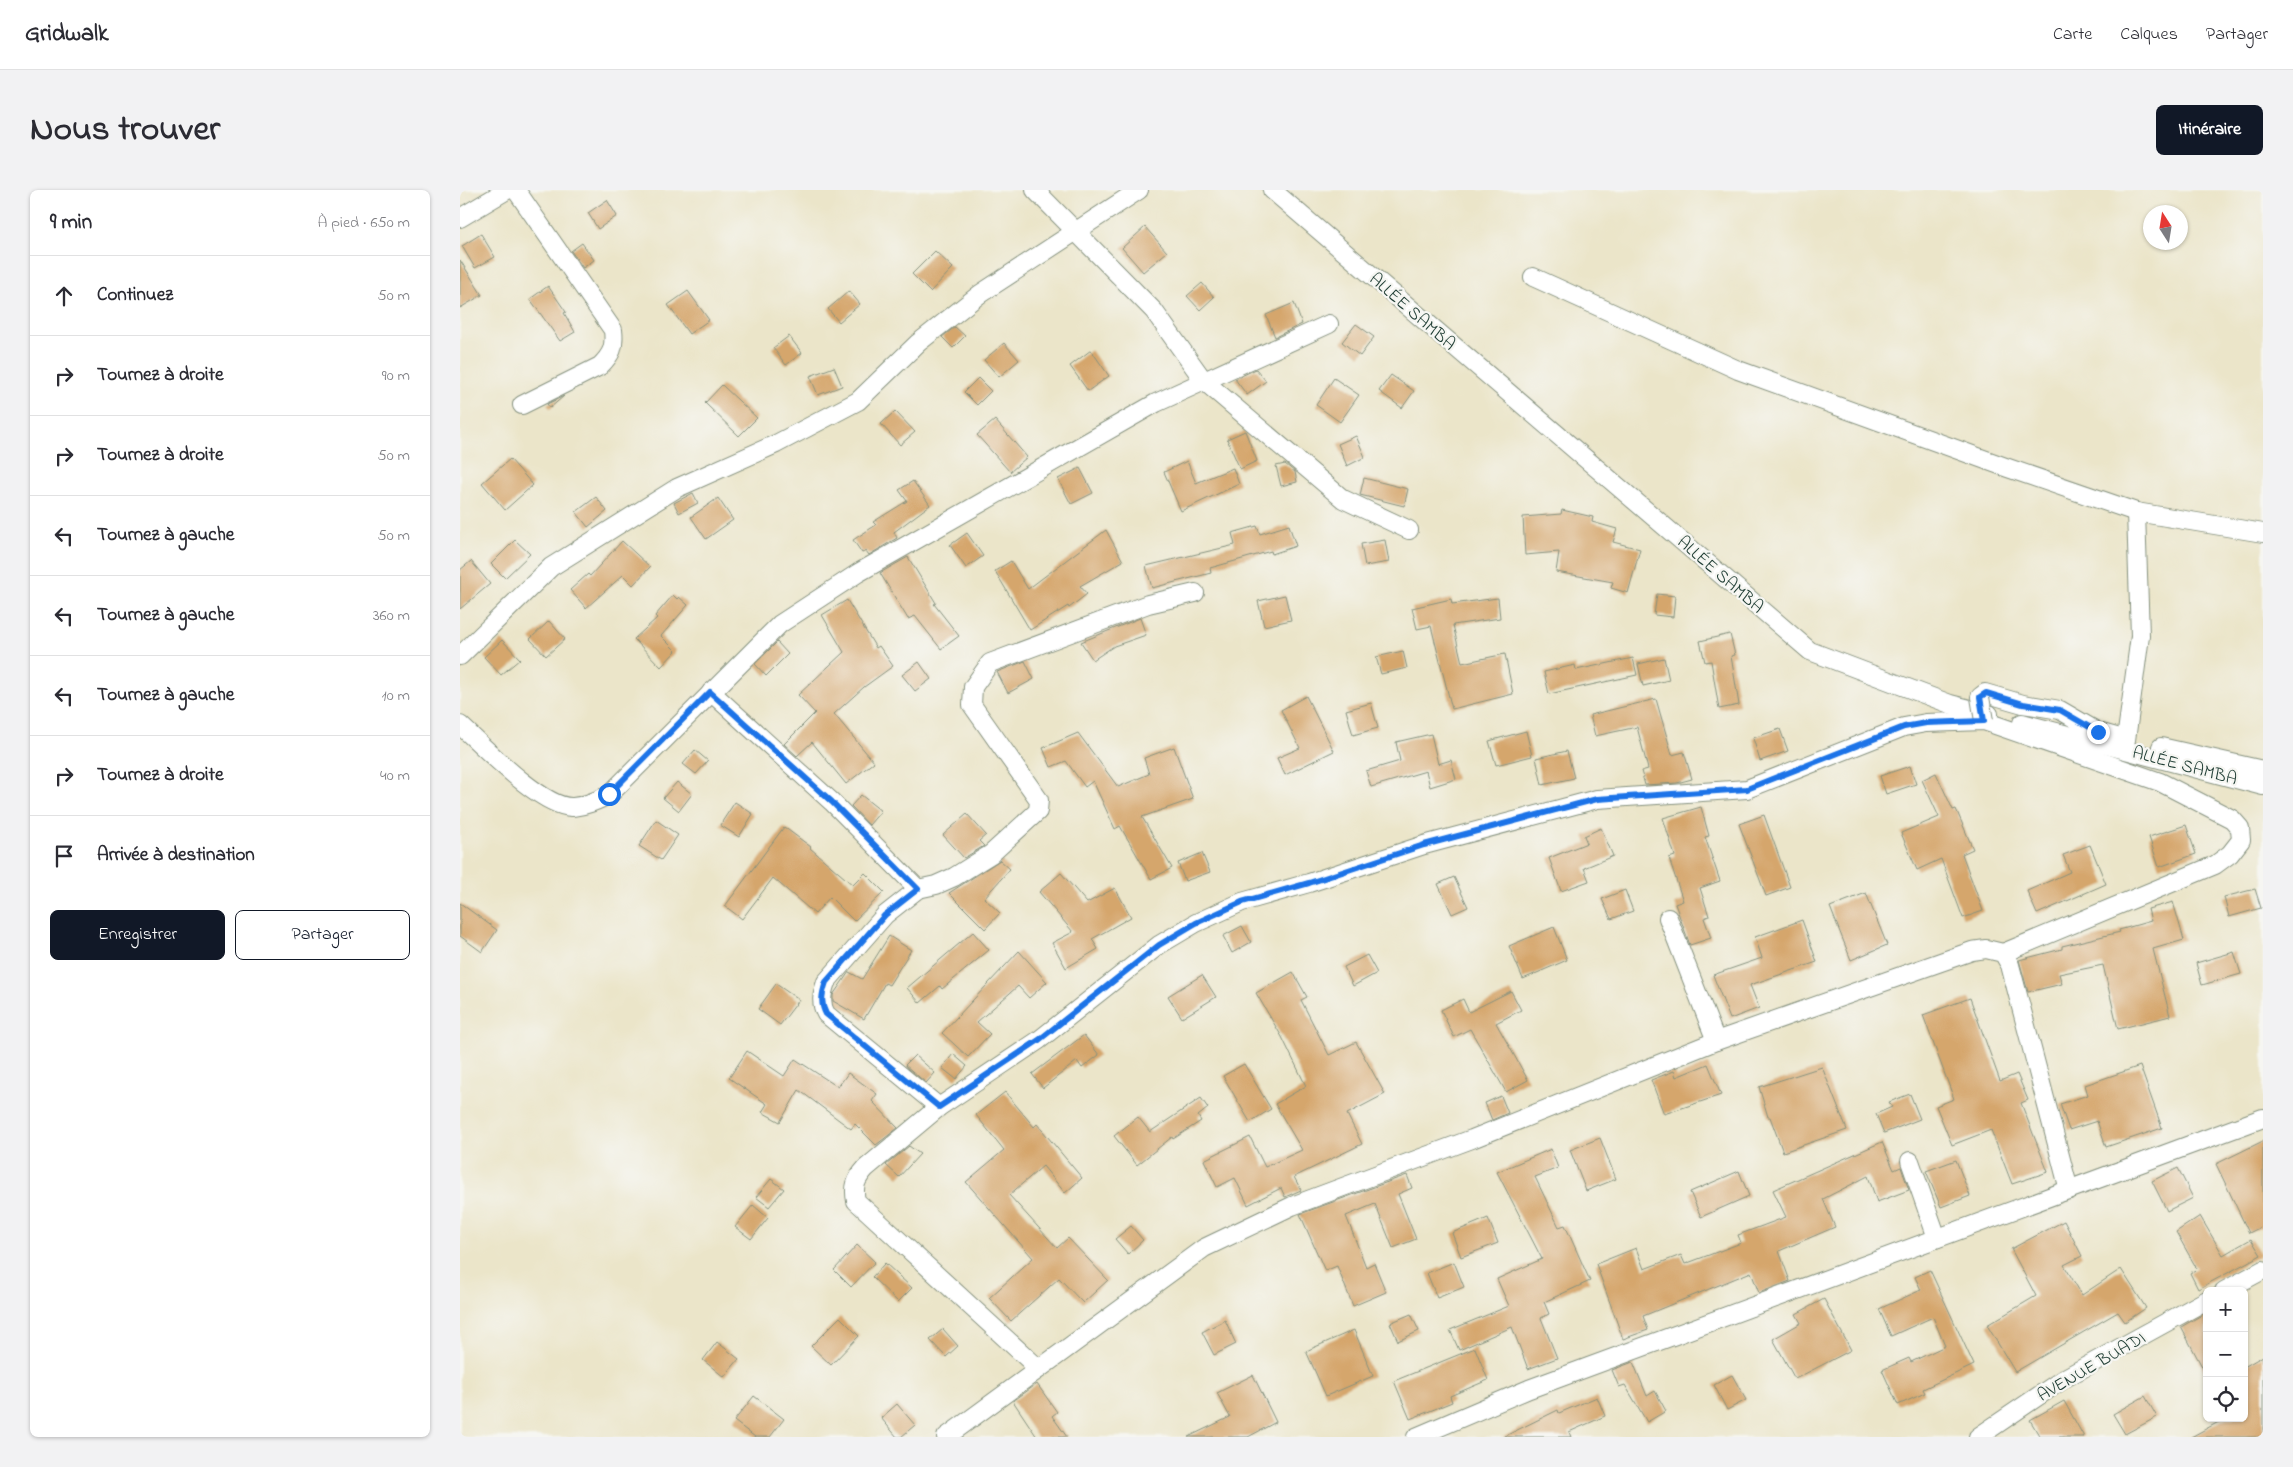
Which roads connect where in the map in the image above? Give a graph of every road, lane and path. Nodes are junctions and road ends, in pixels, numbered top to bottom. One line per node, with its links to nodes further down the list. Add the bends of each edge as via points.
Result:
1 (507, 190): 6 (street)
2 (516, 190): 11 (street, via 612,330 615,345 610,357 600,366)
3 (1035, 190): 7 (street)
4 (1139, 190): 7 (street)
5 (1272, 190): 22 (street, ALLÉE SAMBA, via 1810,651 1950,704)
6 (460, 218)
7 (1076, 232): 10 (street, via 1154,311); 16 (street, via 980,294 918,343 858,401 776,444 677,488 551,567)
8 (1533, 277): 12 (street, via 1738,370)
9 (1329, 324): 10 (street)
10 (1204, 381): 13 (street, via 1343,499); 17 (street, via 1156,403 858,573 780,624)
11 (522, 405)
12 (2136, 512): 14 (street); 20 (street, via 2140,636)
13 (1409, 530)
14 (2263, 533)
15 (1195, 593): 23 (street, via 1148,604 990,663 973,687 972,705 1039,800 1038,811 991,854 954,877)
16 (460, 656)
17 (710, 692): 19 (street, via 609,794 591,803 571,807 540,796); 23 (street, via 832,802)
18 (1984, 721): 20 (street, bridge, via 1980,697 1986,693 2060,710 2098,732); 25 (street, via 2160,782 2232,820 2240,828 2241,840 2216,865); 27 (street, via 1904,727 1747,789 1597,799 1424,845 1242,902 1196,923 1159,945 1039,1040)
19 (460, 725)
20 (2126, 740): 21 (street)
21 (2263, 770)
22 (2263, 786)
23 (918, 889): 27 (street, via 885,915 826,982 823,1007 826,1014)
24 (1668, 918): 26 (street)
25 (2003, 953): 26 (street, via 1986,949 1972,951); 30 (street, via 2010,965)
26 (1716, 1041): 35 (street, via 1472,1139 1292,1206 1204,1248)
27 (939, 1107): 35 (street, via 862,1172 853,1189 856,1201)
28 (2263, 1118): 30 (street)
29 (1910, 1161): 31 (street)
30 (2069, 1190): 31 (street)
31 (1937, 1238): 37 (street, via 1529,1389)
32 (2263, 1270): 33 (street)
33 (2231, 1287)
34 (2203, 1302): 38 (street, AVENUE BUADI, via 2066,1378)
35 (1038, 1369): 36 (street)
36 (946, 1437)
37 (1416, 1437)
38 (1978, 1437)

